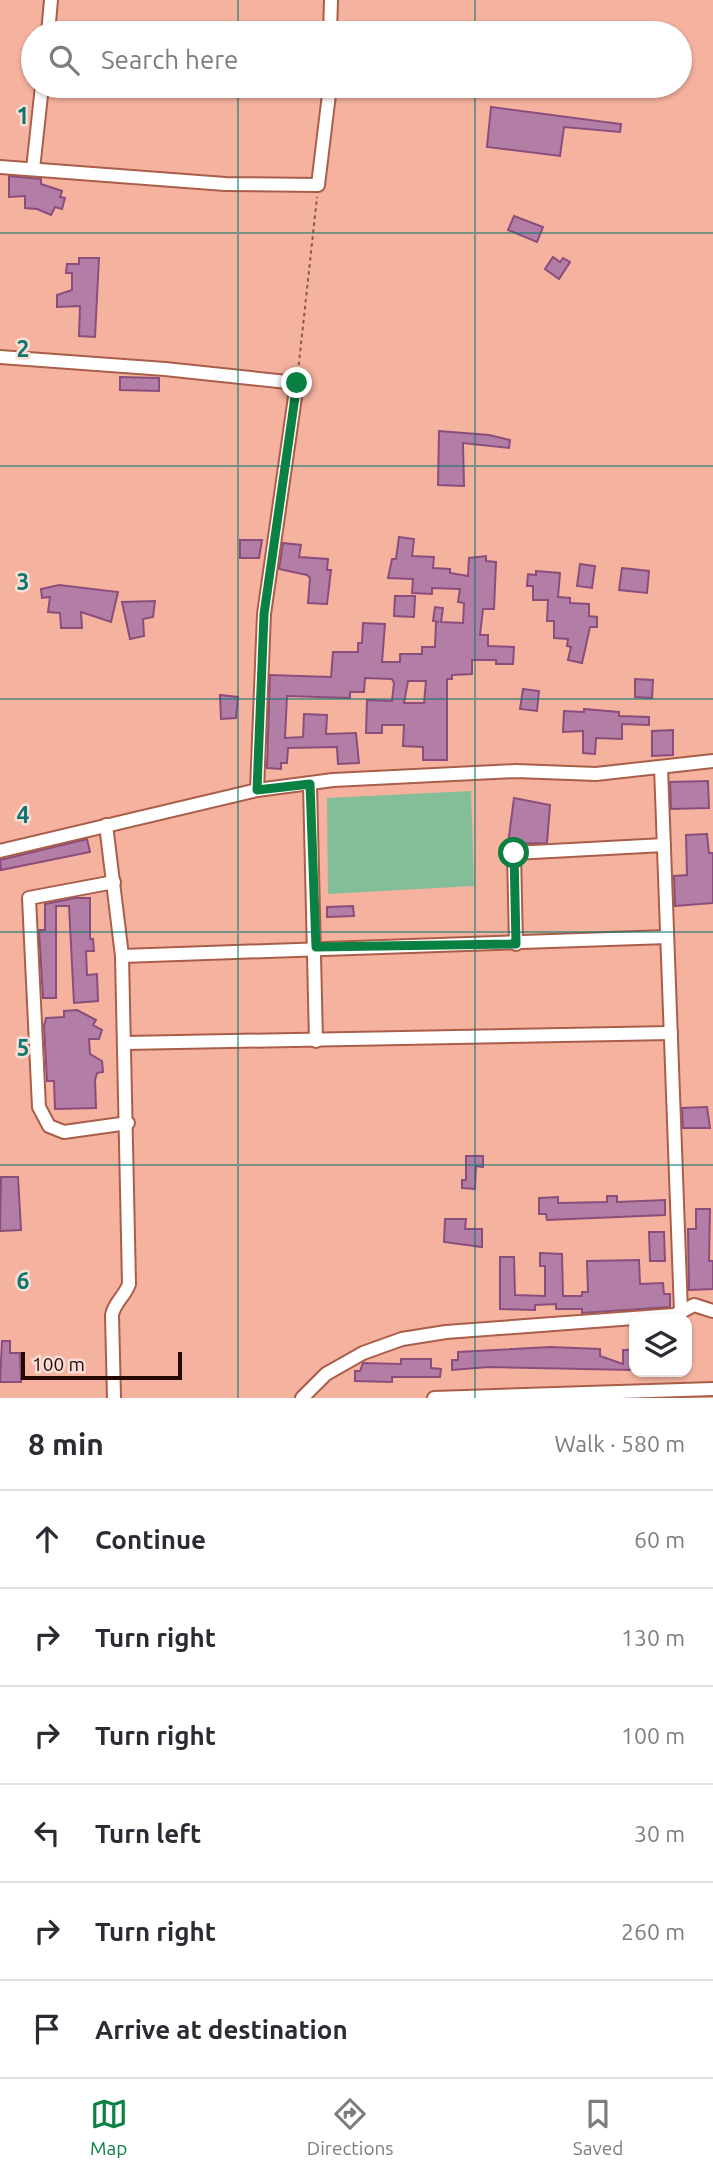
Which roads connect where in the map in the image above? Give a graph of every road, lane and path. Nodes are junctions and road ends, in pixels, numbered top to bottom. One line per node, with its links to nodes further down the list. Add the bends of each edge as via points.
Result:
1 (51, 0): 3 (street)
2 (331, 0): 4 (street)
3 (49, 21)
4 (330, 21)
5 (41, 98): 8 (street)
6 (329, 98): 9 (street)
7 (0, 167): 8 (street)
8 (33, 169): 9 (street, via 225,184)
9 (318, 185): 11 (path)
10 (0, 357): 11 (street)
11 (297, 383): 15 (street, via 264,614)
12 (713, 761): 13 (street)
13 (660, 767): 14 (street, via 596,774 516,771); 17 (street)
14 (310, 784): 15 (street); 22 (street)
15 (257, 790): 16 (street)
16 (106, 825): 18 (street); 19 (street)
17 (664, 845): 20 (street); 21 (street, via 514,853)
18 (0, 850)
19 (114, 882): 23 (street); 27 (street, via 29,898 39,1107 49,1126 64,1132)
20 (667, 937): 21 (street); 24 (street)
21 (516, 944): 22 (street)
22 (316, 947): 23 (street); 25 (street)
23 (122, 956): 26 (street)
24 (671, 1033): 25 (street); 29 (street)
25 (316, 1041): 26 (street)
26 (125, 1043): 27 (street)
27 (128, 1123): 31 (street, via 129,1284 111,1315)
28 (713, 1311): 29 (street, via 694,1305)
29 (681, 1312): 32 (street, via 402,1339 363,1353 326,1374)
30 (713, 1389): 33 (street)
31 (114, 1398)
32 (302, 1398)
33 (434, 1398)

